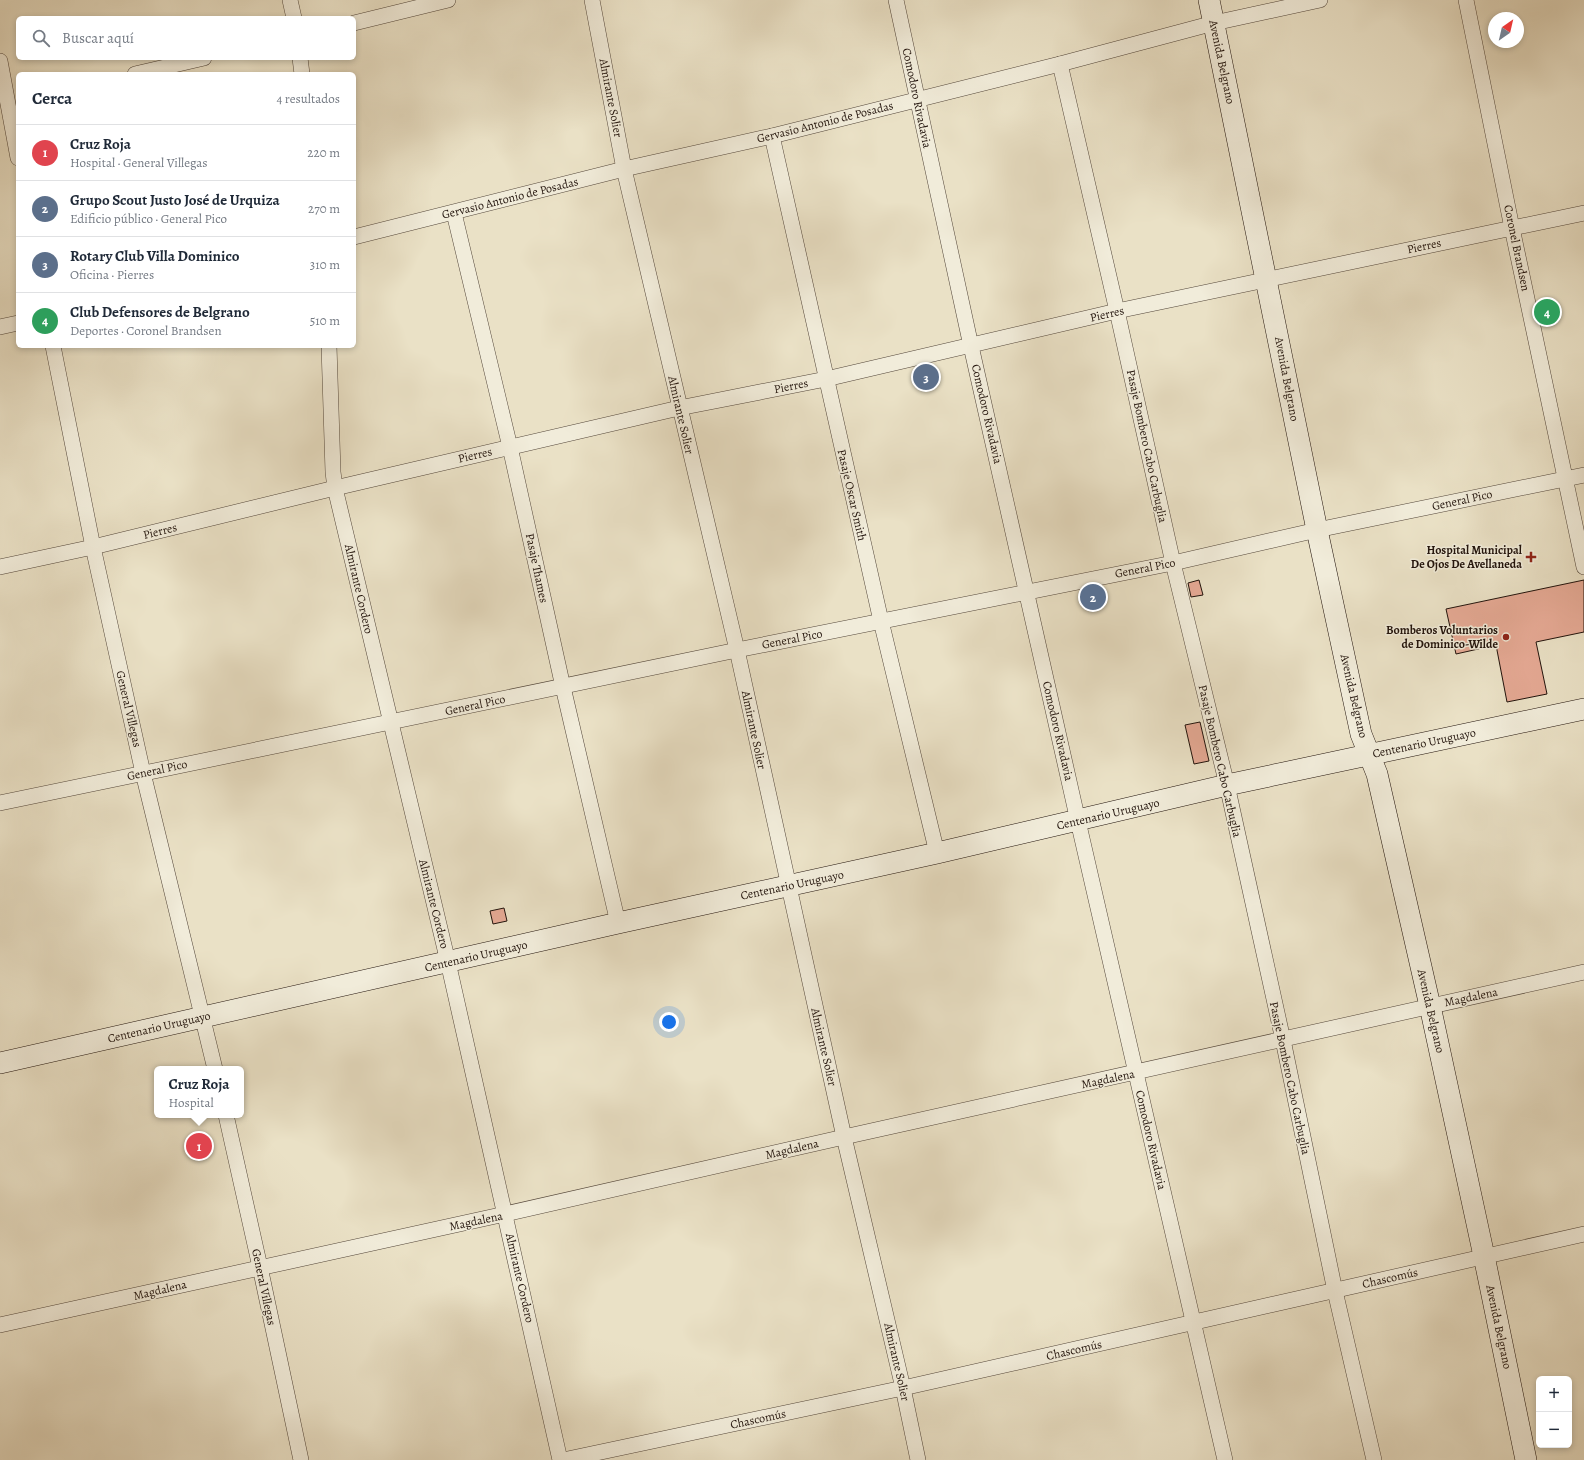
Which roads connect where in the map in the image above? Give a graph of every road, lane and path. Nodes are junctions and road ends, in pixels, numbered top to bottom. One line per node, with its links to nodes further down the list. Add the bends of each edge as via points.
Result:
1 (290, 0): 8 (street)
2 (448, 0): 9 (street)
3 (592, 0): 21 (street, Almirante Solier)
4 (896, 0): 17 (street, Comodoro Rivadavia)
5 (1209, 0): 10 (main road, Avenida Belgrano)
6 (1320, 0): 10 (street, Gervasio Antonio de Posadas)
7 (1466, 0): 24 (street, Coronel Brandsen)
8 (294, 16)
9 (356, 23)
10 (1214, 23): 14 (street, Gervasio Antonio de Posadas); 26 (main road, Avenida Belgrano)
11 (195, 60): 15 (street)
12 (300, 60): 16 (street)
13 (0, 61): 18 (street)
14 (1060, 64): 17 (street, Gervasio Antonio de Posadas); 27 (street, Pasaje Bombero Cabo Carbuglia)
15 (144, 72)
16 (302, 72)
17 (917, 99): 19 (street, Gervasio Antonio de Posadas); 30 (street, Comodoro Rivadavia)
18 (9, 104): 20 (street)
19 (772, 136): 21 (street, Gervasio Antonio de Posadas); 33 (street, Pasaje Oscar Smith)
20 (16, 146)
21 (624, 169): 22 (street, Gervasio Antonio de Posadas); 34 (street, Almirante Solier)
22 (454, 213): 25 (street, Gervasio Antonio de Posadas); 35 (street, Pasaje Thames)
23 (1584, 213): 24 (street, Pierres)
24 (1512, 228): 26 (street, Pierres); 37 (street, Coronel Brandsen)
25 (356, 238)
26 (1266, 279): 27 (street, Pierres); 39 (main road, Avenida Belgrano)
27 (1118, 311): 30 (street, Pierres); 41 (street, Pasaje Bombero Cabo Carbuglia)
28 (16, 323): 29 (street)
29 (0, 327)
30 (971, 346): 33 (street, Pierres); 44 (street, Comodoro Rivadavia)
31 (53, 348): 40 (street, General Villegas)
32 (329, 348): 38 (street, Almirante Cordero)
33 (826, 379): 34 (street, Pierres); 45 (street, Pasaje Oscar Smith)
34 (679, 408): 35 (street, Pierres); 46 (street, Almirante Solier)
35 (510, 447): 38 (street, Pierres); 47 (street, Pasaje Thames)
36 (1584, 475): 37 (street, General Pico)
37 (1565, 479): 39 (street, General Pico); 43 (street, Coronel Brandsen)
38 (335, 488): 40 (street, Pierres); 49 (street, Almirante Cordero)
39 (1317, 530): 41 (street, General Pico); 50 (main road, Avenida Belgrano, via 1361,734)
40 (93, 547): 42 (street, Pierres); 51 (street, General Villegas)
41 (1173, 562): 44 (street, General Pico); 52 (street, Pasaje Bombero Cabo Carbuglia)
42 (0, 567)
43 (1584, 567)
44 (1027, 591): 45 (street, General Pico); 54 (street, Comodoro Rivadavia)
45 (881, 621): 46 (street, General Pico); 55 (street, Pasaje Oscar Smith)
46 (737, 650): 47 (street, General Pico); 56 (street, Almirante Solier)
47 (563, 687): 49 (street, General Pico); 57 (street, Pasaje Thames)
48 (1584, 709): 50 (main road, Centenario Uruguayo)
49 (390, 723): 51 (street, General Pico); 58 (street, Almirante Cordero)
50 (1369, 755): 52 (main road, Centenario Uruguayo); 60 (main road, Avenida Belgrano, via 1377,774)
51 (143, 773): 53 (street, General Pico); 61 (street, General Villegas)
52 (1226, 785): 54 (main road, Centenario Uruguayo); 62 (street, Pasaje Bombero Cabo Carbuglia)
53 (0, 803)
54 (1078, 821): 55 (main road, Centenario Uruguayo); 65 (street, Comodoro Rivadavia)
55 (937, 853): 56 (main road, Centenario Uruguayo)
56 (788, 886): 57 (main road, Centenario Uruguayo); 67 (street, Almirante Solier)
57 (618, 923): 58 (main road, Centenario Uruguayo)
58 (448, 962): 61 (main road, Centenario Uruguayo); 68 (street, Almirante Cordero)
59 (1584, 972): 60 (street, Magdalena)
60 (1430, 1006): 62 (street, Magdalena); 70 (main road, Avenida Belgrano)
61 (203, 1017): 63 (main road, Centenario Uruguayo); 64 (street, General Villegas)
62 (1283, 1040): 65 (street, Magdalena); 72 (street, Pasaje Bombero Cabo Carbuglia)
63 (0, 1063)
64 (214, 1066)
65 (1135, 1073): 67 (street, Magdalena); 73 (street, Comodoro Rivadavia)
66 (227, 1118): 71 (street, General Villegas)
67 (844, 1137): 68 (street, Magdalena); 75 (street, Almirante Solier)
68 (505, 1214): 71 (street, Magdalena); 77 (street, Almirante Cordero)
69 (1584, 1234): 70 (street, Chascomús)
70 (1484, 1256): 72 (street, Chascomús); 82 (main road, Avenida Belgrano)
71 (260, 1267): 74 (street, Magdalena); 76 (street, General Villegas)
72 (1335, 1291): 73 (street, Chascomús); 81 (street, Pasaje Bombero Cabo Carbuglia)
73 (1194, 1323): 75 (street, Chascomús); 80 (street, Comodoro Rivadavia)
74 (0, 1325)
75 (903, 1388): 78 (street, Chascomús); 79 (street, Almirante Solier)
76 (301, 1460)
77 (560, 1460)
78 (563, 1460)
79 (918, 1460)
80 (1225, 1460)
81 (1374, 1460)
82 (1526, 1460)

